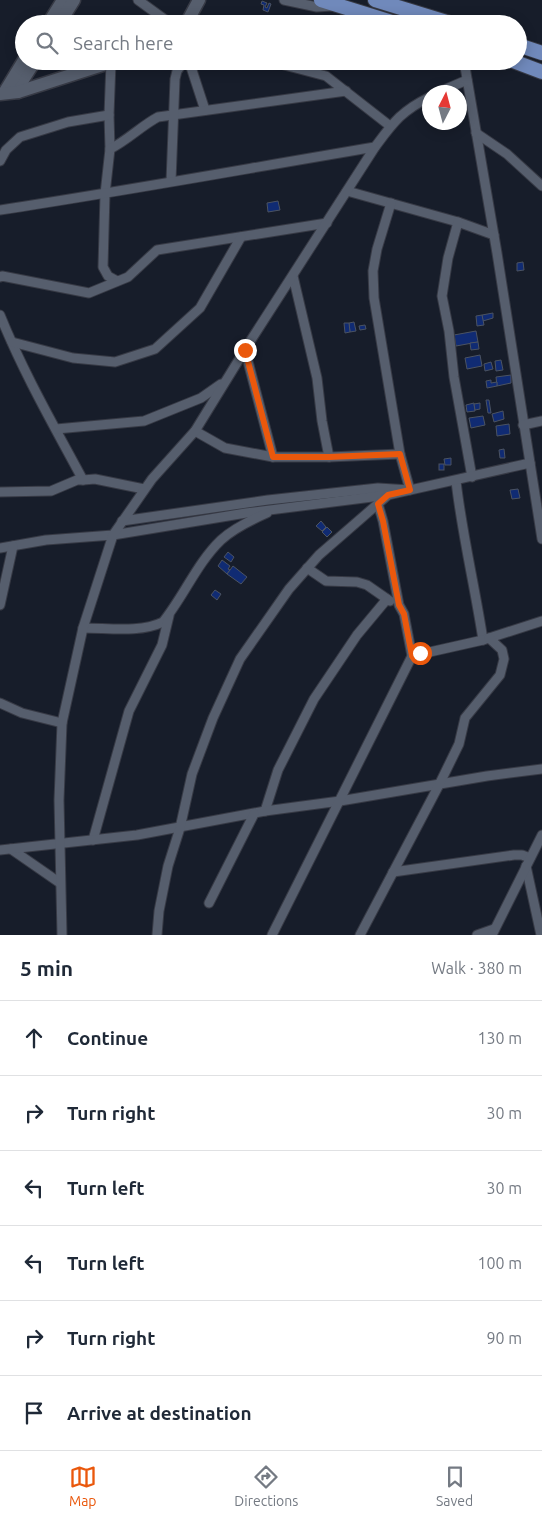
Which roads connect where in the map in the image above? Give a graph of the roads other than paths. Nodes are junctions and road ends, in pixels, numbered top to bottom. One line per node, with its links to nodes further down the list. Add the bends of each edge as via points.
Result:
1 (63, 0): 9 (street)
2 (74, 0): 10 (street)
3 (138, 0): 11 (street)
4 (199, 0): 12 (street)
5 (284, 0): 8 (street, via 317,7)
6 (321, 0): 8 (main road)
7 (375, 0): 14 (main road)
8 (337, 5): 13 (main road)
9 (54, 15)
10 (65, 15)
11 (159, 15)
12 (191, 15)
13 (369, 15)
14 (424, 15)
15 (527, 48): 16 (main road)
16 (542, 53)
17 (527, 67): 26 (main road)
18 (18, 70): 31 (street)
19 (29, 70): 30 (street)
20 (88, 70): 30 (street)
21 (112, 70): 34 (street)
22 (178, 70): 35 (street)
23 (192, 70): 33 (street)
24 (303, 70): 29 (street, via 326,76)
25 (465, 70): 27 (street)
26 (540, 73)
27 (467, 80): 28 (street); 37 (street)
28 (455, 85)
29 (346, 91): 33 (street); 36 (street)
30 (18, 92): 31 (street)
31 (2, 94)
32 (422, 100): 36 (street)
33 (205, 110): 35 (street)
34 (109, 115): 39 (street); 40 (street, via 68,122 20,137)
35 (173, 115): 39 (street, via 146,123); 41 (street)
36 (390, 126): 38 (street)
37 (476, 133): 42 (street, via 507,154); 49 (street)
38 (375, 147): 41 (street); 43 (street)
39 (110, 149): 44 (street)
40 (0, 161)
41 (171, 181): 44 (street)
42 (542, 186)
43 (347, 191): 45 (street); 48 (street)
44 (105, 194): 46 (street); 53 (street, via 103,267 108,276)
45 (390, 203): 47 (street); 62 (street, via 376,249 374,298)
46 (0, 210)
47 (458, 222): 49 (street); 66 (street, via 442,296)
48 (327, 223): 50 (street); 51 (street)
49 (494, 234): 59 (street)
50 (241, 237): 53 (street, via 157,250 128,277); 55 (street, via 200,308 155,349 115,362 73,358)
51 (293, 276): 56 (street); 64 (street, via 317,378)
52 (0, 277): 53 (street, via 89,293)
53 (117, 281)
54 (0, 315): 55 (street)
55 (12, 342): 60 (street)
56 (245, 350): 57 (street); 63 (street)
57 (225, 381): 60 (street, via 201,398 144,421); 61 (street)
58 (542, 422): 59 (street)
59 (523, 425): 65 (street)
60 (56, 429): 67 (street)
61 (195, 431): 63 (street, via 225,448); 69 (street)
62 (400, 454): 64 (street); 70 (street)
63 (273, 457): 64 (street)
64 (329, 457)
65 (530, 463): 66 (street); 77 (street)
66 (472, 477): 68 (street)
67 (84, 480): 69 (street, via 95,479); 71 (street, via 51,491)
68 (456, 481): 70 (street); 87 (street, via 462,527)
69 (144, 489): 75 (street)
70 (410, 490): 72 (street); 75 (street, via 378,488)
71 (0, 492)
72 (388, 495): 73 (street); 74 (street)
73 (378, 504): 80 (street); 83 (street)
74 (277, 509): 76 (street); 84 (street, via 242,524 220,540)
75 (122, 521): 76 (street)
76 (113, 535): 78 (street); 86 (street)
77 (542, 539)
78 (13, 546): 79 (street); 82 (street)
79 (0, 548)
80 (307, 568): 81 (street, via 326,581 367,585); 96 (street, via 240,660 192,774)
81 (387, 599): 83 (street); 94 (street, via 357,635 314,699 278,770)
82 (0, 605)
83 (399, 605): 88 (street, via 404,614)
84 (169, 614): 86 (street, via 163,622 147,627); 98 (street, via 162,645 129,711)
85 (542, 621): 87 (street)
86 (83, 628): 90 (street)
87 (486, 639): 88 (street); 92 (street, via 502,650 504,659 500,675 465,718 459,744)
88 (412, 656): 93 (street)
89 (0, 703): 90 (street, via 22,713)
90 (62, 723): 99 (street)
91 (542, 769): 92 (street)
92 (439, 785): 93 (street); 103 (street)
93 (340, 801): 94 (street); 109 (street)
94 (265, 811): 95 (street)
95 (254, 814): 96 (street); 105 (street)
96 (180, 828): 98 (street); 108 (street, via 168,866)
97 (542, 835): 102 (street)
98 (93, 840): 99 (street)
99 (60, 844): 100 (street); 104 (street)
100 (11, 849): 101 (street); 104 (street)
101 (0, 850)
102 (528, 862): 103 (street, via 522,855 514,855); 106 (street); 112 (street)
103 (393, 872): 110 (street)
104 (60, 883): 107 (street)
105 (209, 903)
106 (493, 932): 111 (street)
107 (62, 935)
108 (157, 935)
109 (272, 935)
110 (360, 935)
111 (477, 935)
112 (541, 935)

